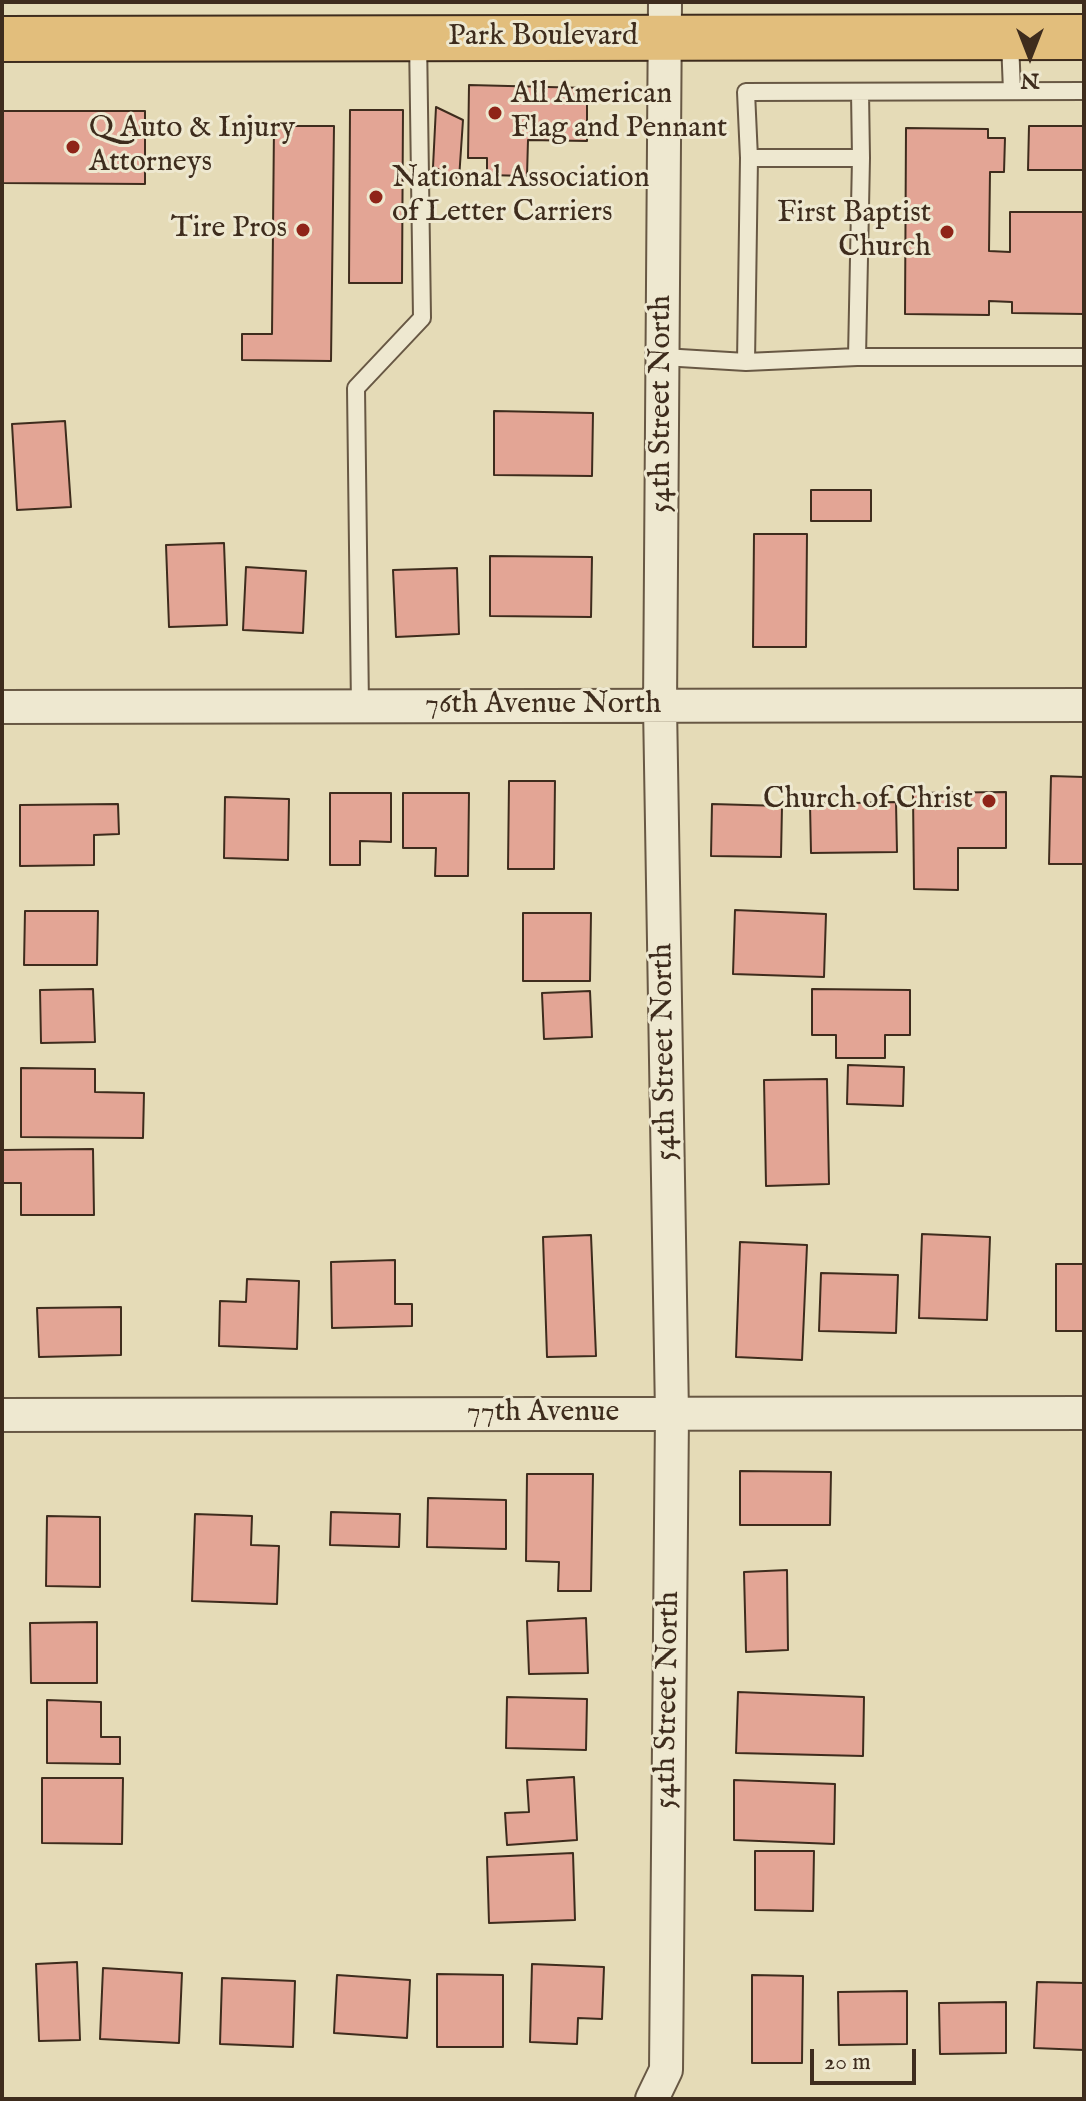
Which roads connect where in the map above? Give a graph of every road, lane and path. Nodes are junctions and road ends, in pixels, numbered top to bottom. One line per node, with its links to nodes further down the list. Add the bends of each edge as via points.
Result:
1 (666, 20): 2 (main road, Park Boulevard); 4 (main road, Park Boulevard); 11 (street, 54th Street North)
2 (1010, 37): 3 (main road, Park Boulevard); 6 (lane)
3 (1084, 37)
4 (418, 38): 5 (main road, Park Boulevard); 18 (lane, via 422,318 356,388)
5 (2, 39)
6 (1012, 91): 7 (lane); 8 (lane)
7 (1084, 91)
8 (860, 92): 9 (lane, via 746,92); 10 (lane)
9 (749, 158): 10 (lane); 14 (lane)
10 (861, 158): 12 (lane)
11 (663, 357): 14 (lane); 16 (street, 54th Street North)
12 (857, 357): 13 (lane); 14 (lane)
13 (1084, 357)
14 (746, 362)
15 (1084, 705): 16 (street, 76th Avenue North)
16 (660, 706): 18 (street, 76th Avenue North); 20 (street, 54th Street North)
17 (2, 707): 18 (street, 76th Avenue North)
18 (360, 707)
19 (1084, 1413): 20 (street, 77th Avenue)
20 (672, 1414): 21 (street, 77th Avenue); 22 (street, 54th Street North, via 666,2070)
21 (2, 1415)
22 (652, 2099)

